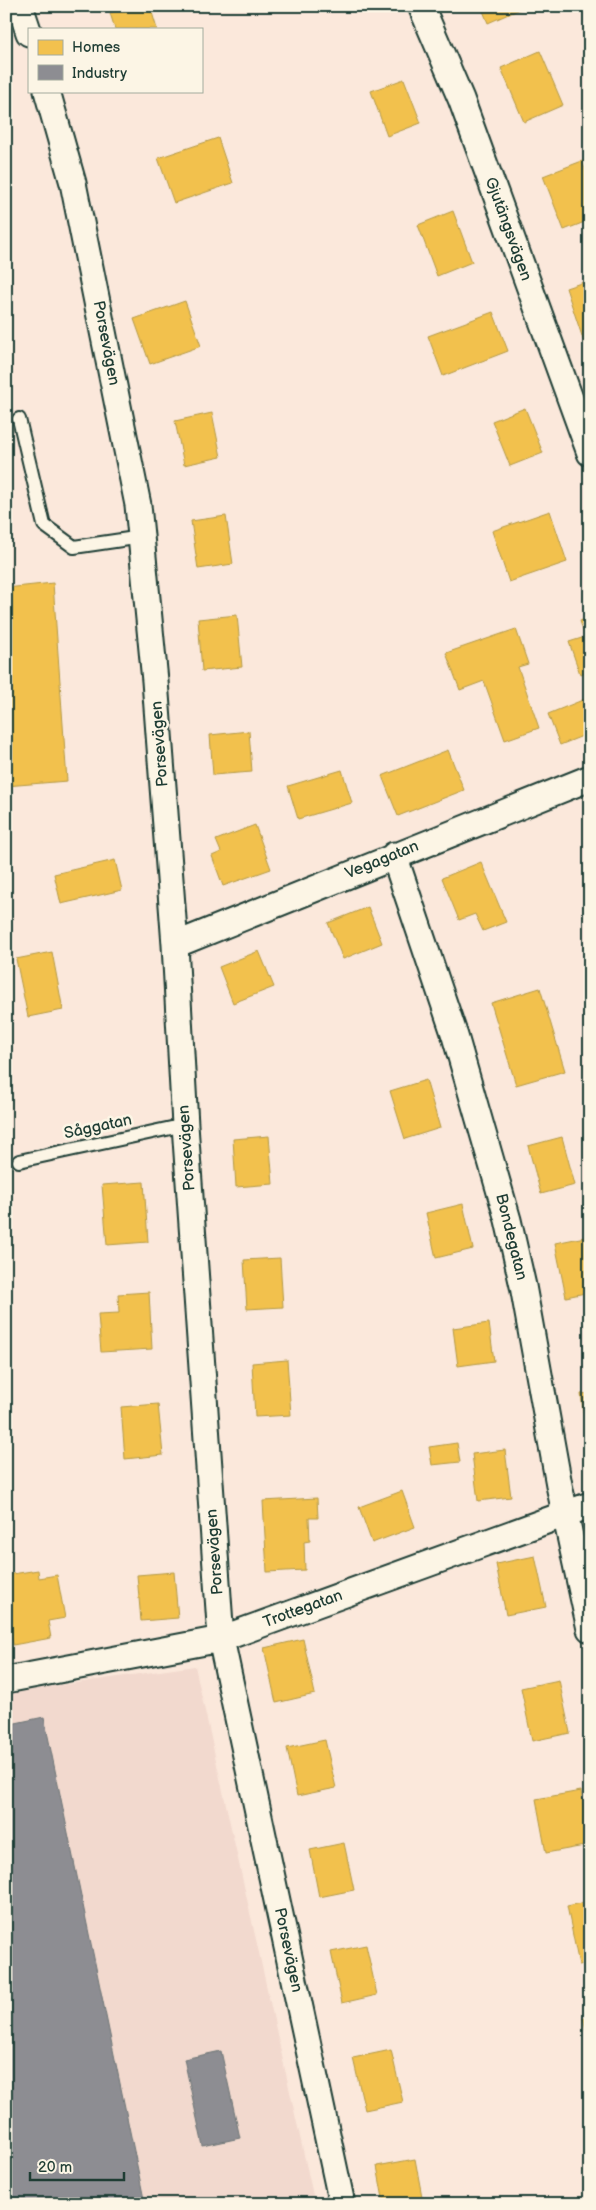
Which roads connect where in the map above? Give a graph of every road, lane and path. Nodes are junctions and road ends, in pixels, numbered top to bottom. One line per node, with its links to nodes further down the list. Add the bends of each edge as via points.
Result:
1 (20, 6): 3 (street)
2 (421, 6): 6 (street, Gjutängsvägen, via 461,99)
3 (28, 30)
4 (46, 92): 7 (street, Porsevägen, via 81,221)
5 (19, 419): 7 (lane, via 44,525 74,547)
6 (590, 453)
7 (142, 537): 10 (street, Porsevägen)
8 (590, 778): 9 (street, Vegagatan)
9 (394, 855): 10 (street, Vegagatan); 14 (street, Bondegatan, via 455,1036 508,1220)
10 (175, 945): 11 (street, Porsevägen)
11 (185, 1125): 12 (lane, Såggatan); 16 (street, Porsevägen)
12 (19, 1161)
13 (590, 1504): 14 (street, Trottegatan)
14 (565, 1513): 15 (street, Bondegatan); 16 (street, Trottegatan)
15 (590, 1629)
16 (221, 1639): 17 (street, Trottegatan); 18 (street, Porsevägen)
17 (6, 1680)
18 (342, 2204)

